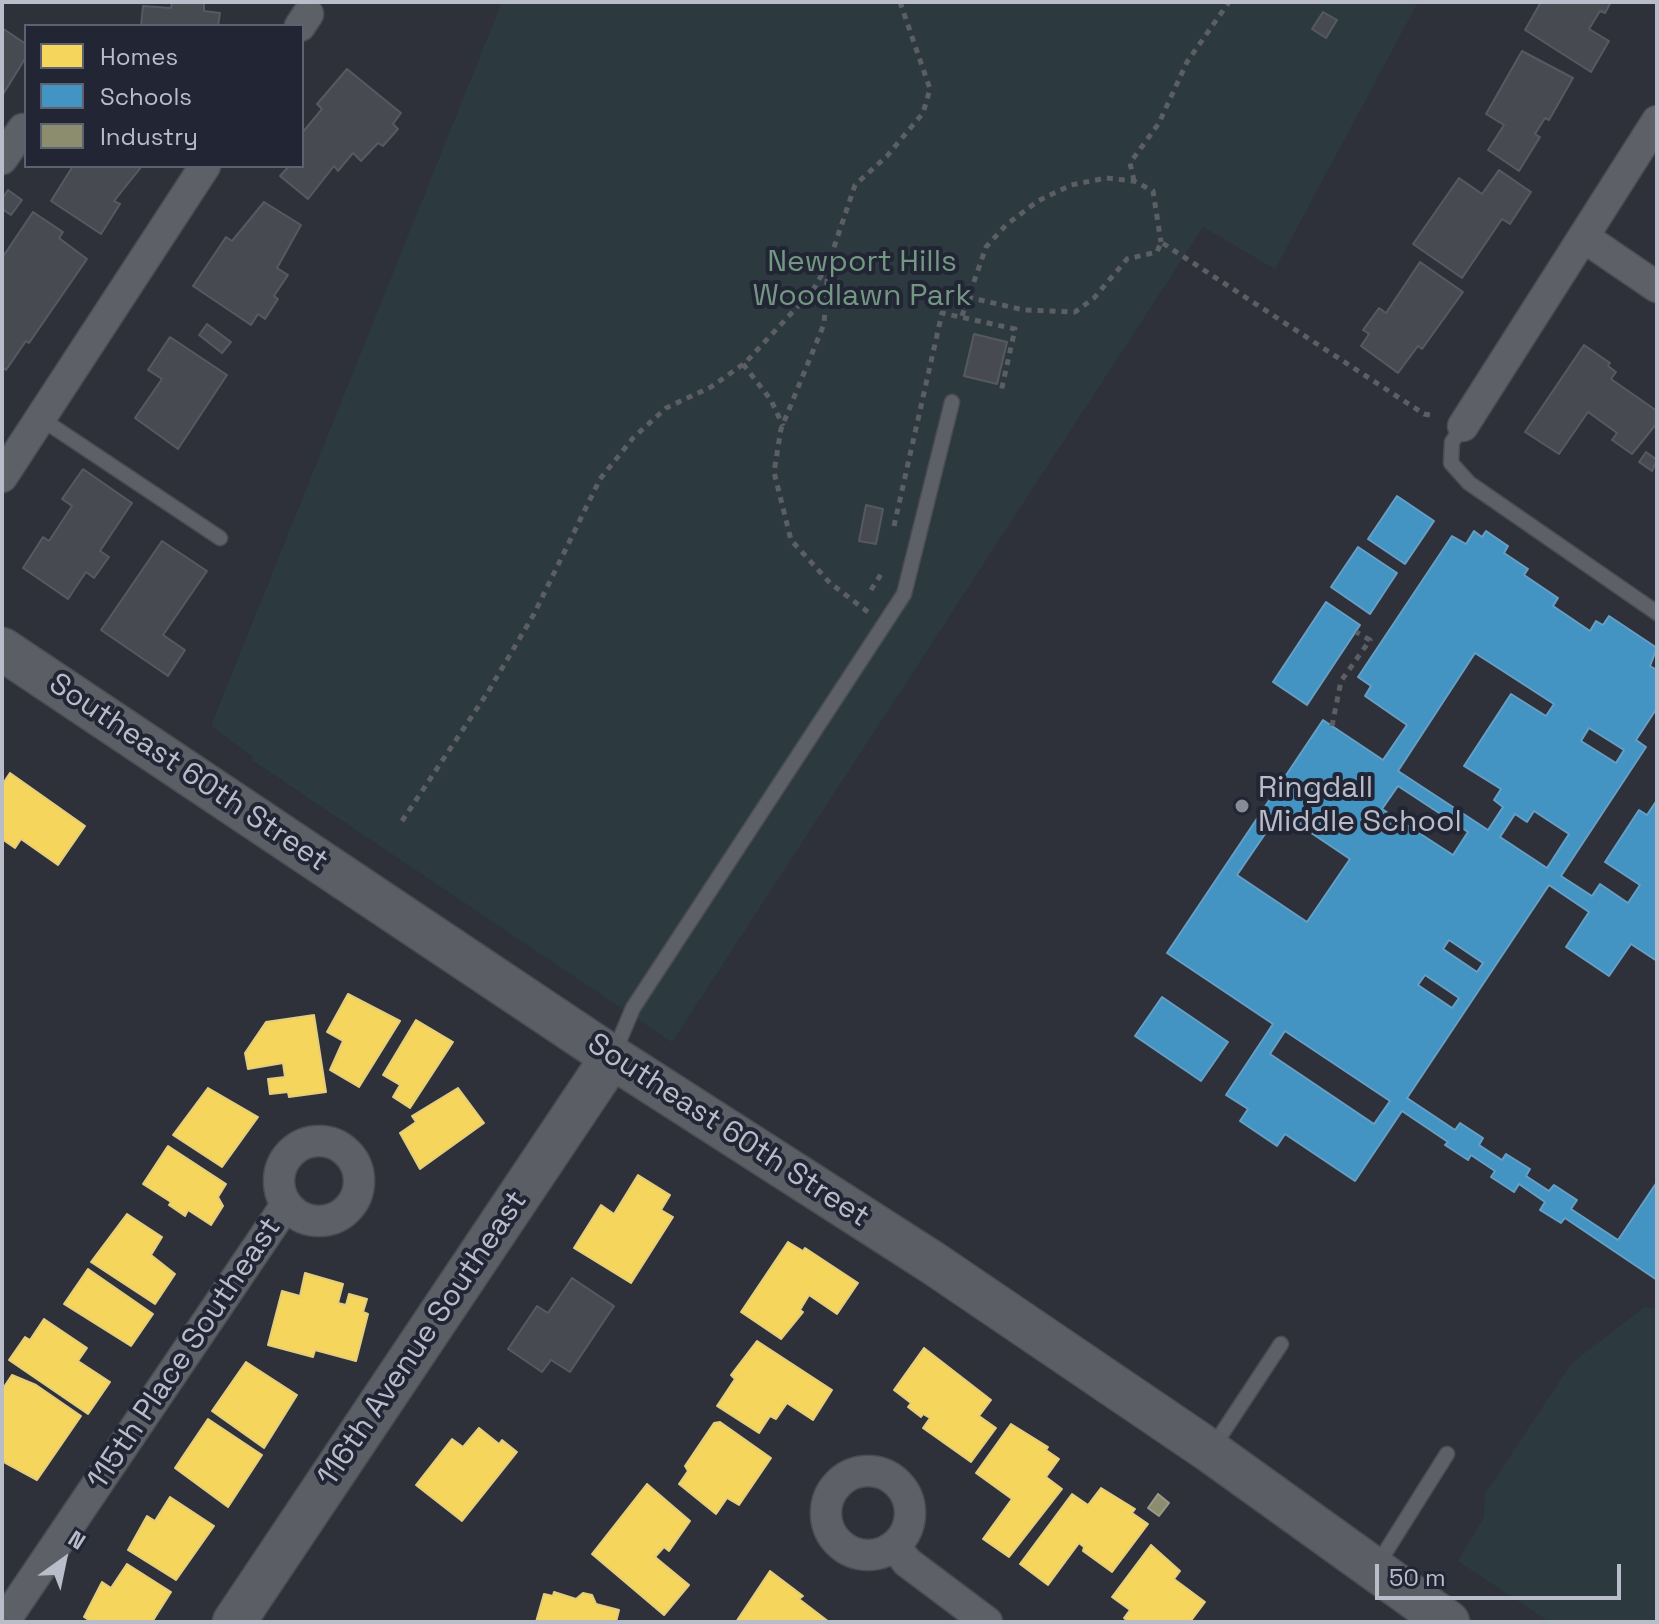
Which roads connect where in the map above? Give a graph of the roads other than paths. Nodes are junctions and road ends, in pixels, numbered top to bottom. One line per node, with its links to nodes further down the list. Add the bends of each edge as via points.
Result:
1 (1657, 121): 5 (street)
2 (23, 129): 3 (street)
3 (2, 159)
4 (204, 168): 8 (street)
5 (1585, 238): 6 (street); 9 (street)
6 (1657, 287)
7 (952, 402): 14 (lane, via 904,594 633,1008)
8 (40, 418): 10 (street); 11 (lane)
9 (1465, 422): 12 (lane, via 1452,442 1451,463 1469,483)
10 (2, 477)
11 (220, 538)
12 (1657, 613)
13 (3, 653): 14 (street, Southeast 60th Street)
14 (612, 1057): 17 (street, Southeast 60th Street, via 933,1263); 21 (street, 116th Avenue Southeast)
15 (286, 1205): 22 (street, 115th Place Southeast)
16 (1281, 1344): 17 (lane)
17 (1210, 1451): 20 (street, Southeast 60th Street)
18 (1447, 1454): 20 (lane)
19 (895, 1546): 23 (street, via 907,1562)
20 (1374, 1571): 24 (street, Southeast 60th Street)
21 (250, 1615)
22 (4, 1622)
23 (987, 1622)
24 (1448, 1622)

